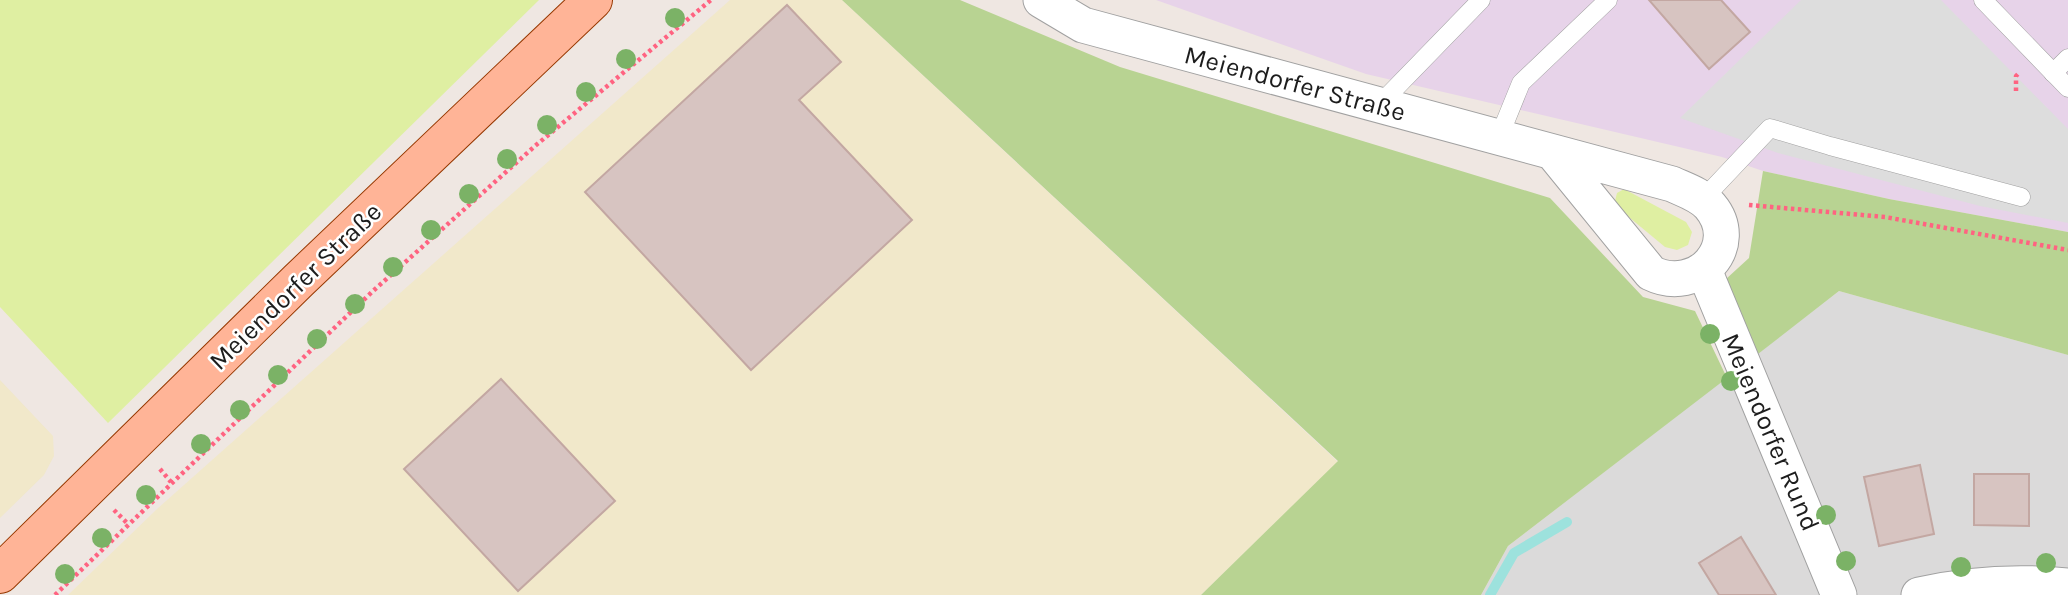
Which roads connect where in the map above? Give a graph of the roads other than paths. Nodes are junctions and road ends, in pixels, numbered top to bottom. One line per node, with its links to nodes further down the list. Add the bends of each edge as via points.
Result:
1 (593, 0): 15 (main road, Meiendorfer Straße)
2 (1041, 0): 9 (street, Meiendorfer Straße, via 1083,25)
3 (1481, 0): 9 (lane)
4 (1608, 0): 10 (lane, via 1521,83)
5 (1983, 0): 7 (lane)
6 (2068, 58): 7 (lane)
7 (2053, 73): 8 (lane)
8 (2068, 89)
9 (1378, 106): 10 (street, Meiendorfer Straße)
10 (1499, 137): 11 (street, Meiendorfer Straße)
11 (1554, 154): 13 (street, Meiendorfer Straße, via 1672,184); 14 (street, via 1651,273 1674,280)
12 (2021, 197): 13 (lane, via 1770,128)
13 (1703, 199): 14 (street, via 1716,216 1720,239 1718,251)
14 (1704, 270): 17 (street, Meiendorfer Rund)
15 (0, 574)
16 (2068, 586): 18 (street, via 1992,584)
17 (1839, 595)
18 (1919, 595)

